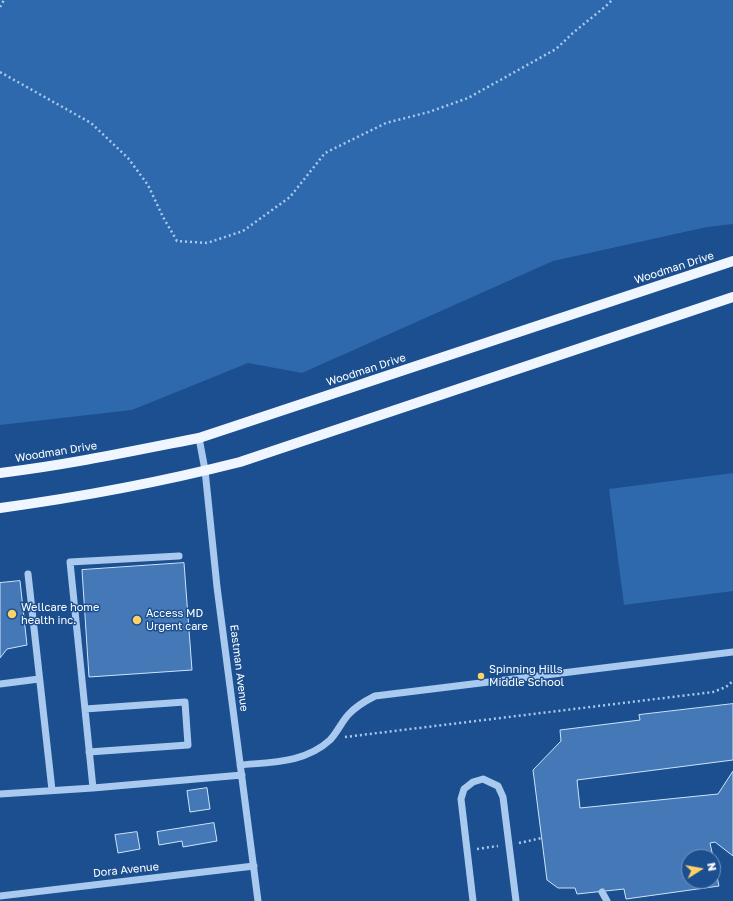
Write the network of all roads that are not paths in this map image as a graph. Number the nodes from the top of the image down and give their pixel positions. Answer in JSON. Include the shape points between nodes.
{"nodes":[{"id":1,"x":733,"y":261,"type":"edge"},
{"id":2,"x":733,"y":297,"type":"edge"},
{"id":3,"x":198,"y":438,"type":"junction"},
{"id":4,"x":205,"y":470,"type":"junction"},
{"id":5,"x":0,"y":473,"type":"edge"},
{"id":6,"x":0,"y":508,"type":"edge"},
{"id":7,"x":179,"y":556,"type":"dead end"},
{"id":8,"x":28,"y":574,"type":"dead end"},
{"id":9,"x":733,"y":652,"type":"edge"},
{"id":10,"x":39,"y":679,"type":"junction"},
{"id":11,"x":0,"y":684,"type":"edge"},
{"id":12,"x":84,"y":709,"type":"junction"},
{"id":13,"x":89,"y":752,"type":"junction"},
{"id":14,"x":240,"y":765,"type":"junction"},
{"id":15,"x":242,"y":775,"type":"junction"},
{"id":16,"x":93,"y":788,"type":"junction"},
{"id":17,"x":52,"y":790,"type":"junction"},
{"id":18,"x":0,"y":794,"type":"edge"},
{"id":19,"x":254,"y":866,"type":"junction"},
{"id":20,"x":602,"y":892,"type":"dead end"},
{"id":21,"x":0,"y":896,"type":"edge"},
{"id":22,"x":258,"y":901,"type":"edge"},
{"id":23,"x":473,"y":901,"type":"edge"},
{"id":24,"x":516,"y":901,"type":"edge"},
{"id":25,"x":607,"y":901,"type":"edge"}],
"edges":[{"from":1,"to":3,"type":"main road","name":"Woodman Drive"},
{"from":2,"to":4,"type":"main road","via":[[240,462]]},
{"from":3,"to":4,"type":"street","name":"Eastman Avenue"},
{"from":3,"to":5,"type":"main road","name":"Woodman Drive"},
{"from":4,"to":6,"type":"main road","via":[[73,498]]},
{"from":4,"to":14,"type":"street","name":"Eastman Avenue"},
{"from":7,"to":12,"type":"street","via":[[70,562]]},
{"from":8,"to":10,"type":"street"},
{"from":9,"to":14,"type":"street","via":[[375,696],[361,703],[348,715],[331,739],[313,752],[295,760]]},
{"from":10,"to":11,"type":"street"},
{"from":10,"to":17,"type":"street"},
{"from":12,"to":13,"type":"street"},
{"from":12,"to":13,"type":"street","via":[[185,702],[188,745]]},
{"from":13,"to":16,"type":"street"},
{"from":14,"to":15,"type":"street","name":"Eastman Avenue"},
{"from":15,"to":16,"type":"street"},
{"from":15,"to":19,"type":"street","name":"Eastman Avenue"},
{"from":16,"to":17,"type":"street"},
{"from":17,"to":18,"type":"street"},
{"from":19,"to":21,"type":"street","name":"Dora Avenue"},
{"from":19,"to":22,"type":"street","name":"Eastman Avenue"},
{"from":20,"to":25,"type":"street"},
{"from":23,"to":24,"type":"street","via":[[461,799],[464,789],[473,782],[484,779],[498,786],[503,797]]}]}
